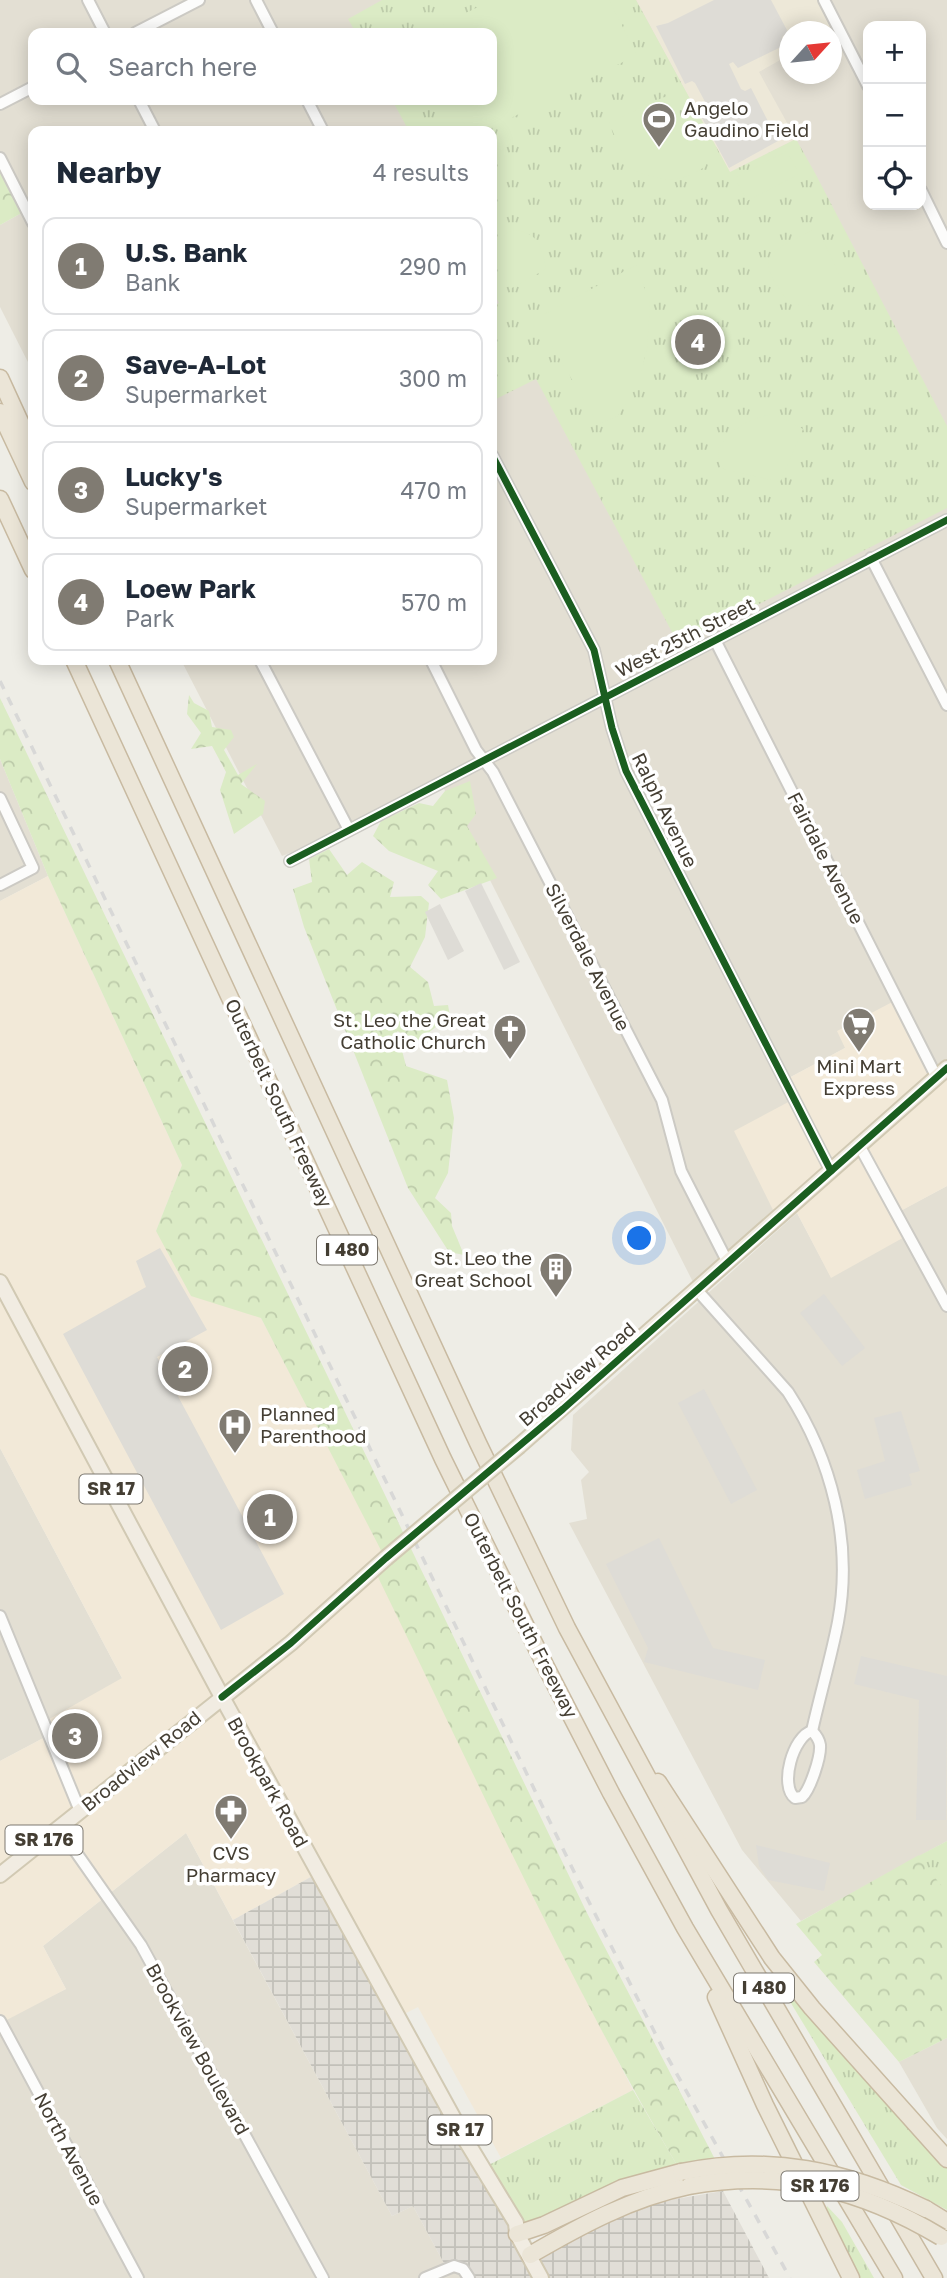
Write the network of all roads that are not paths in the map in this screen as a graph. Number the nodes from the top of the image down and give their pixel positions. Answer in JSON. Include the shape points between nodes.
{"nodes":[{"id":1,"x":88,"y":0,"type":"edge"},
{"id":2,"x":199,"y":0,"type":"edge"},
{"id":3,"x":256,"y":0,"type":"edge"},
{"id":4,"x":824,"y":0,"type":"edge"},
{"id":5,"x":102,"y":28,"type":"edge"},
{"id":6,"x":145,"y":28,"type":"edge"},
{"id":7,"x":270,"y":28,"type":"edge"},
{"id":8,"x":867,"y":84,"type":"edge"},
{"id":9,"x":28,"y":90,"type":"edge"},
{"id":10,"x":0,"y":104,"type":"edge"},
{"id":11,"x":142,"y":105,"type":"edge"},
{"id":12,"x":310,"y":105,"type":"edge"},
{"id":13,"x":152,"y":126,"type":"edge"},
{"id":14,"x":320,"y":126,"type":"edge"},
{"id":15,"x":0,"y":158,"type":"edge"},
{"id":16,"x":926,"y":200,"type":"edge"},
{"id":17,"x":28,"y":213,"type":"edge"},
{"id":18,"x":947,"y":243,"type":"edge"},
{"id":19,"x":0,"y":378,"type":"edge"},
{"id":20,"x":0,"y":412,"type":"edge"},
{"id":21,"x":28,"y":439,"type":"edge"},
{"id":22,"x":497,"y":465,"type":"edge"},
{"id":23,"x":28,"y":471,"type":"edge"},
{"id":24,"x":0,"y":499,"type":"edge"},
{"id":25,"x":947,"y":520,"type":"edge"},
{"id":26,"x":0,"y":521,"type":"edge"},
{"id":27,"x":871,"y":558,"type":"junction"},
{"id":28,"x":28,"y":561,"type":"edge"},
{"id":29,"x":28,"y":564,"type":"edge"},
{"id":30,"x":715,"y":640,"type":"junction"},
{"id":31,"x":76,"y":665,"type":"edge"},
{"id":32,"x":119,"y":665,"type":"edge"},
{"id":33,"x":263,"y":665,"type":"edge"},
{"id":34,"x":433,"y":665,"type":"edge"},
{"id":35,"x":605,"y":696,"type":"junction"},
{"id":36,"x":947,"y":705,"type":"edge"},
{"id":37,"x":484,"y":760,"type":"junction"},
{"id":38,"x":0,"y":798,"type":"edge"},
{"id":39,"x":4,"y":817,"type":"edge"},
{"id":40,"x":349,"y":830,"type":"junction"},
{"id":41,"x":290,"y":861,"type":"dead end"},
{"id":42,"x":0,"y":885,"type":"edge"},
{"id":43,"x":942,"y":1072,"type":"edge"},
{"id":44,"x":859,"y":1145,"type":"junction"},
{"id":45,"x":831,"y":1171,"type":"junction"},
{"id":46,"x":728,"y":1263,"type":"junction"},
{"id":47,"x":0,"y":1282,"type":"edge"},
{"id":48,"x":697,"y":1290,"type":"junction"},
{"id":49,"x":4,"y":1300,"type":"edge"},
{"id":50,"x":947,"y":1306,"type":"edge"},
{"id":51,"x":0,"y":1616,"type":"edge"},
{"id":52,"x":602,"y":1694,"type":"junction"},
{"id":53,"x":222,"y":1697,"type":"junction"},
{"id":54,"x":812,"y":1731,"type":"junction"},
{"id":55,"x":80,"y":1811,"type":"junction"},
{"id":56,"x":59,"y":1828,"type":"junction"},
{"id":57,"x":0,"y":1875,"type":"edge"},
{"id":58,"x":685,"y":1928,"type":"junction"},
{"id":59,"x":0,"y":2021,"type":"edge"},
{"id":60,"x":947,"y":2159,"type":"edge"},
{"id":61,"x":945,"y":2233,"type":"edge"},
{"id":62,"x":517,"y":2234,"type":"junction"},
{"id":63,"x":530,"y":2255,"type":"junction"},
{"id":64,"x":138,"y":2278,"type":"edge"},
{"id":65,"x":323,"y":2278,"type":"edge"},
{"id":66,"x":425,"y":2278,"type":"edge"},
{"id":67,"x":469,"y":2278,"type":"edge"},
{"id":68,"x":541,"y":2278,"type":"edge"},
{"id":69,"x":851,"y":2278,"type":"edge"},
{"id":70,"x":894,"y":2278,"type":"edge"},
{"id":71,"x":934,"y":2278,"type":"edge"}],
"edges":[{"from":1,"to":5,"type":"street"},
{"from":2,"to":6,"type":"street"},
{"from":3,"to":7,"type":"street"},
{"from":4,"to":8,"type":"street"},
{"from":9,"to":10,"type":"street"},
{"from":11,"to":13,"type":"street"},
{"from":12,"to":14,"type":"street"},
{"from":15,"to":17,"type":"street"},
{"from":16,"to":18,"type":"street"},
{"from":19,"to":21,"type":"highway"},
{"from":20,"to":23,"type":"highway"},
{"from":22,"to":35,"type":"street","name":"Ralph Avenue","via":[[594,650]]},
{"from":24,"to":28,"type":"highway"},
{"from":25,"to":27,"type":"street","name":"West 25th Street"},
{"from":26,"to":29,"type":"highway"},
{"from":27,"to":30,"type":"street","name":"West 25th Street"},
{"from":27,"to":36,"type":"street"},
{"from":30,"to":35,"type":"street","name":"West 25th Street"},
{"from":30,"to":43,"type":"street","name":"Fairdale Avenue"},
{"from":31,"to":58,"type":"highway","name":"Outerbelt South Freeway","number":"I 480","via":[[443,1459],[611,1793]]},
{"from":32,"to":52,"type":"highway","name":"Outerbelt South Freeway","number":"I 480","via":[[478,1443]]},
{"from":33,"to":40,"type":"street"},
{"from":34,"to":37,"type":"street","name":"Silverdale Avenue"},
{"from":35,"to":37,"type":"street","name":"West 25th Street"},
{"from":35,"to":45,"type":"street","name":"Ralph Avenue","via":[[626,771]]},
{"from":37,"to":40,"type":"street","name":"West 25th Street"},
{"from":37,"to":46,"type":"street","name":"Silverdale Avenue","via":[[662,1100],[681,1171]]},
{"from":38,"to":39,"type":"street"},
{"from":39,"to":42,"type":"street","via":[[33,868]]},
{"from":40,"to":41,"type":"street","name":"West 25th Street"},
{"from":43,"to":44,"type":"main road","name":"Broadview Road"},
{"from":44,"to":45,"type":"main road","name":"Broadview Road"},
{"from":44,"to":50,"type":"street"},
{"from":45,"to":46,"type":"main road","name":"Broadview Road"},
{"from":46,"to":48,"type":"main road","name":"Broadview Road"},
{"from":47,"to":49,"type":"main road","name":"Brookpark Road","number":"SR 17"},
{"from":48,"to":53,"type":"main road","name":"Broadview Road","bridge":true},
{"from":48,"to":54,"type":"street","via":[[788,1392],[817,1446],[834,1491],[840,1534],[838,1619]]},
{"from":49,"to":53,"type":"main road","name":"Brookpark Road","number":"SR 17"},
{"from":51,"to":55,"type":"street"},
{"from":52,"to":60,"type":"highway","via":[[772,1958]]},
{"from":52,"to":71,"type":"highway","name":"Outerbelt South Freeway","number":"I 480","via":[[719,1910]]},
{"from":53,"to":55,"type":"main road","name":"Broadview Road","number":"SR 176"},
{"from":53,"to":62,"type":"main road","name":"Brookpark Road","number":"SR 17","via":[[465,2139],[516,2223]]},
{"from":54,"to":54,"type":"street","via":[[796,1743],[787,1781],[795,1798],[809,1788],[820,1747]]},
{"from":55,"to":56,"type":"main road","name":"Broadview Road","number":"SR 176"},
{"from":56,"to":57,"type":"main road","name":"Broadview Road","number":"SR 176"},
{"from":56,"to":65,"type":"street","name":"Brookview Boulevard","via":[[141,1945]]},
{"from":58,"to":69,"type":"highway","via":[[765,2105]]},
{"from":58,"to":70,"type":"highway","name":"Outerbelt South Freeway","number":"I 480"},
{"from":59,"to":64,"type":"street","name":"North Avenue"},
{"from":61,"to":62,"type":"highway","number":"SR 176","bridge":true,"via":[[926,2209],[863,2181],[792,2166],[722,2165],[622,2188]]},
{"from":61,"to":63,"type":"highway","number":"SR 176","bridge":true,"via":[[882,2205],[822,2187],[747,2180],[656,2194]]},
{"from":62,"to":63,"type":"main road","name":"Brookpark Road","number":"SR 17"},
{"from":63,"to":68,"type":"main road","name":"Brookpark Road","number":"SR 17"},
{"from":66,"to":67,"type":"street","via":[[454,2266]]}]}
